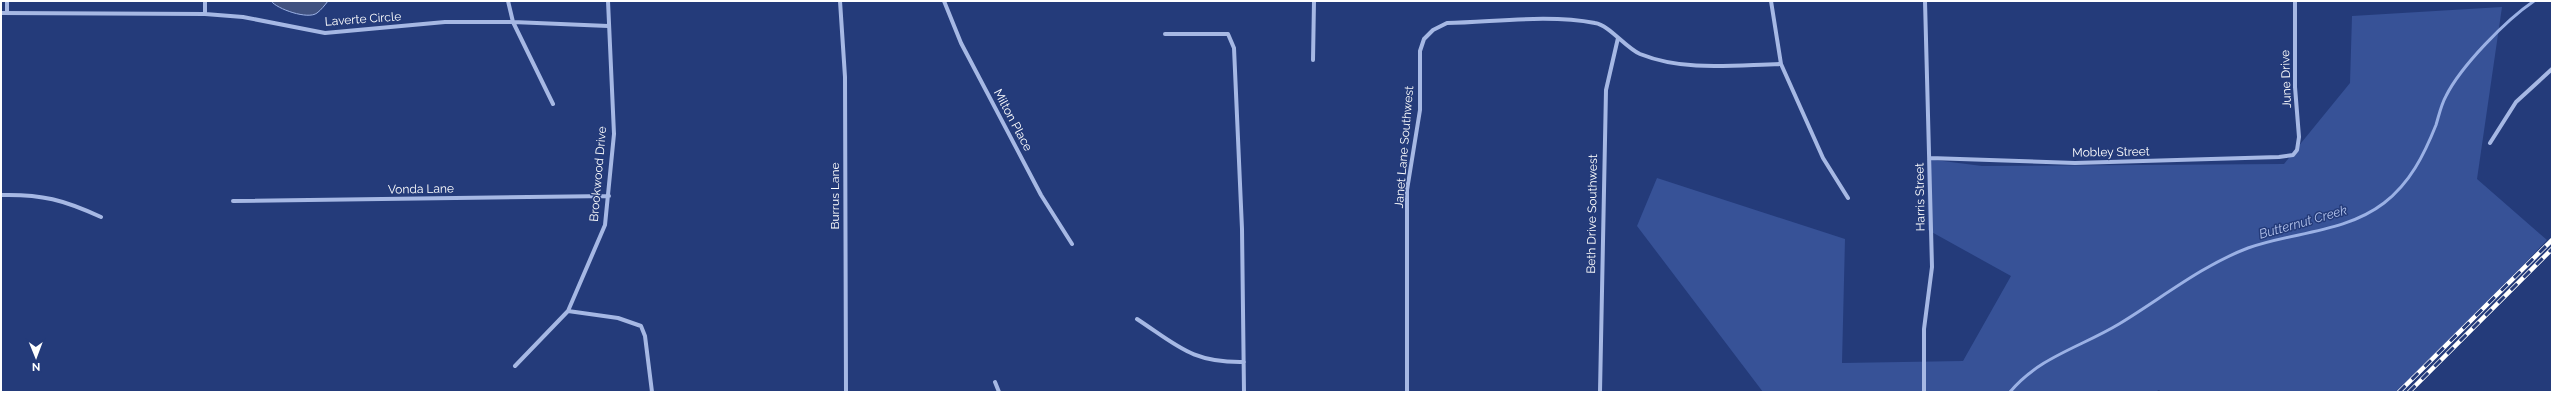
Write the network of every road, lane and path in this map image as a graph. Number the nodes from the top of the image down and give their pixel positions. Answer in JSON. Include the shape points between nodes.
{"nodes":[{"id":1,"x":7,"y":1,"type":"edge"},
{"id":2,"x":205,"y":1,"type":"edge"},
{"id":3,"x":508,"y":1,"type":"edge"},
{"id":4,"x":608,"y":1,"type":"edge"},
{"id":5,"x":840,"y":1,"type":"edge"},
{"id":6,"x":944,"y":1,"type":"edge"},
{"id":7,"x":1314,"y":1,"type":"edge"},
{"id":8,"x":1771,"y":1,"type":"edge"},
{"id":9,"x":1925,"y":1,"type":"edge"},
{"id":10,"x":2295,"y":1,"type":"edge"},
{"id":11,"x":1,"y":13,"type":"edge"},
{"id":12,"x":7,"y":13,"type":"junction"},
{"id":13,"x":206,"y":14,"type":"junction"},
{"id":14,"x":513,"y":22,"type":"junction"},
{"id":15,"x":608,"y":26,"type":"junction"},
{"id":16,"x":1165,"y":34,"type":"dead end"},
{"id":17,"x":1618,"y":38,"type":"junction"},
{"id":18,"x":1313,"y":60,"type":"dead end"},
{"id":19,"x":1781,"y":64,"type":"junction"},
{"id":20,"x":2552,"y":69,"type":"edge"},
{"id":21,"x":553,"y":104,"type":"dead end"},
{"id":22,"x":2490,"y":143,"type":"dead end"},
{"id":23,"x":2293,"y":155,"type":"joint"},
{"id":24,"x":1930,"y":158,"type":"junction"},
{"id":25,"x":1,"y":195,"type":"edge"},
{"id":26,"x":609,"y":196,"type":"junction"},
{"id":27,"x":1848,"y":198,"type":"dead end"},
{"id":28,"x":233,"y":201,"type":"dead end"},
{"id":29,"x":101,"y":217,"type":"dead end"},
{"id":30,"x":1072,"y":244,"type":"dead end"},
{"id":31,"x":568,"y":311,"type":"junction"},
{"id":32,"x":1137,"y":319,"type":"dead end"},
{"id":33,"x":1244,"y":362,"type":"junction"},
{"id":34,"x":515,"y":366,"type":"dead end"},
{"id":35,"x":995,"y":382,"type":"dead end"},
{"id":36,"x":652,"y":392,"type":"edge"},
{"id":37,"x":846,"y":392,"type":"edge"},
{"id":38,"x":999,"y":392,"type":"edge"},
{"id":39,"x":1244,"y":392,"type":"edge"},
{"id":40,"x":1407,"y":392,"type":"edge"},
{"id":41,"x":1600,"y":392,"type":"edge"},
{"id":42,"x":1924,"y":392,"type":"edge"}],
"edges":[{"from":1,"to":12,"type":"street"},
{"from":2,"to":13,"type":"street"},
{"from":3,"to":14,"type":"street"},
{"from":4,"to":15,"type":"street","name":"Brookwood Drive"},
{"from":5,"to":37,"type":"street","name":"Burrus Lane","via":[[845,77]]},
{"from":6,"to":30,"type":"street","name":"Milton Place","via":[[964,50],[1041,195]]},
{"from":7,"to":18,"type":"street"},
{"from":8,"to":19,"type":"street"},
{"from":9,"to":24,"type":"street","name":"Harris Street"},
{"from":10,"to":23,"type":"street","name":"June Drive","via":[[2294,87],[2299,137],[2297,150]]},
{"from":11,"to":12,"type":"street","name":"Laverte Circle"},
{"from":12,"to":13,"type":"street","name":"Laverte Circle"},
{"from":13,"to":14,"type":"street","name":"Laverte Circle","via":[[325,33],[445,22]]},
{"from":14,"to":15,"type":"street","name":"Laverte Circle"},
{"from":14,"to":21,"type":"street"},
{"from":15,"to":26,"type":"street","name":"Brookwood Drive","via":[[614,134]]},
{"from":16,"to":33,"type":"street","via":[[1228,34],[1234,48],[1242,229]]},
{"from":17,"to":19,"type":"street","name":"Janet Lane Southwest","via":[[1638,53],[1664,62],[1693,66]]},
{"from":17,"to":40,"type":"street","name":"Janet Lane Southwest","via":[[1597,23],[1564,19],[1447,24],[1433,30],[1424,39],[1420,50],[1420,110],[1407,190]]},
{"from":17,"to":41,"type":"street","name":"Beth Drive Southwest","via":[[1606,90]]},
{"from":19,"to":27,"type":"street","via":[[1823,158]]},
{"from":20,"to":22,"type":"street","via":[[2516,102]]},
{"from":23,"to":24,"type":"street","name":"Mobley Street","via":[[2279,158],[2075,163]]},
{"from":24,"to":42,"type":"street","name":"Harris Street","via":[[1932,267],[1924,329]]},
{"from":25,"to":29,"type":"street","via":[[32,194],[68,202]]},
{"from":26,"to":28,"type":"street","name":"Vonda Lane"},
{"from":26,"to":31,"type":"street","name":"Brookwood Drive","via":[[605,225]]},
{"from":31,"to":34,"type":"street","name":"Brookwood Drive"},
{"from":31,"to":36,"type":"street","via":[[618,318],[641,326]]},
{"from":32,"to":33,"type":"street","via":[[1190,355],[1220,362]]},
{"from":33,"to":39,"type":"street"},
{"from":35,"to":38,"type":"street"}]}
